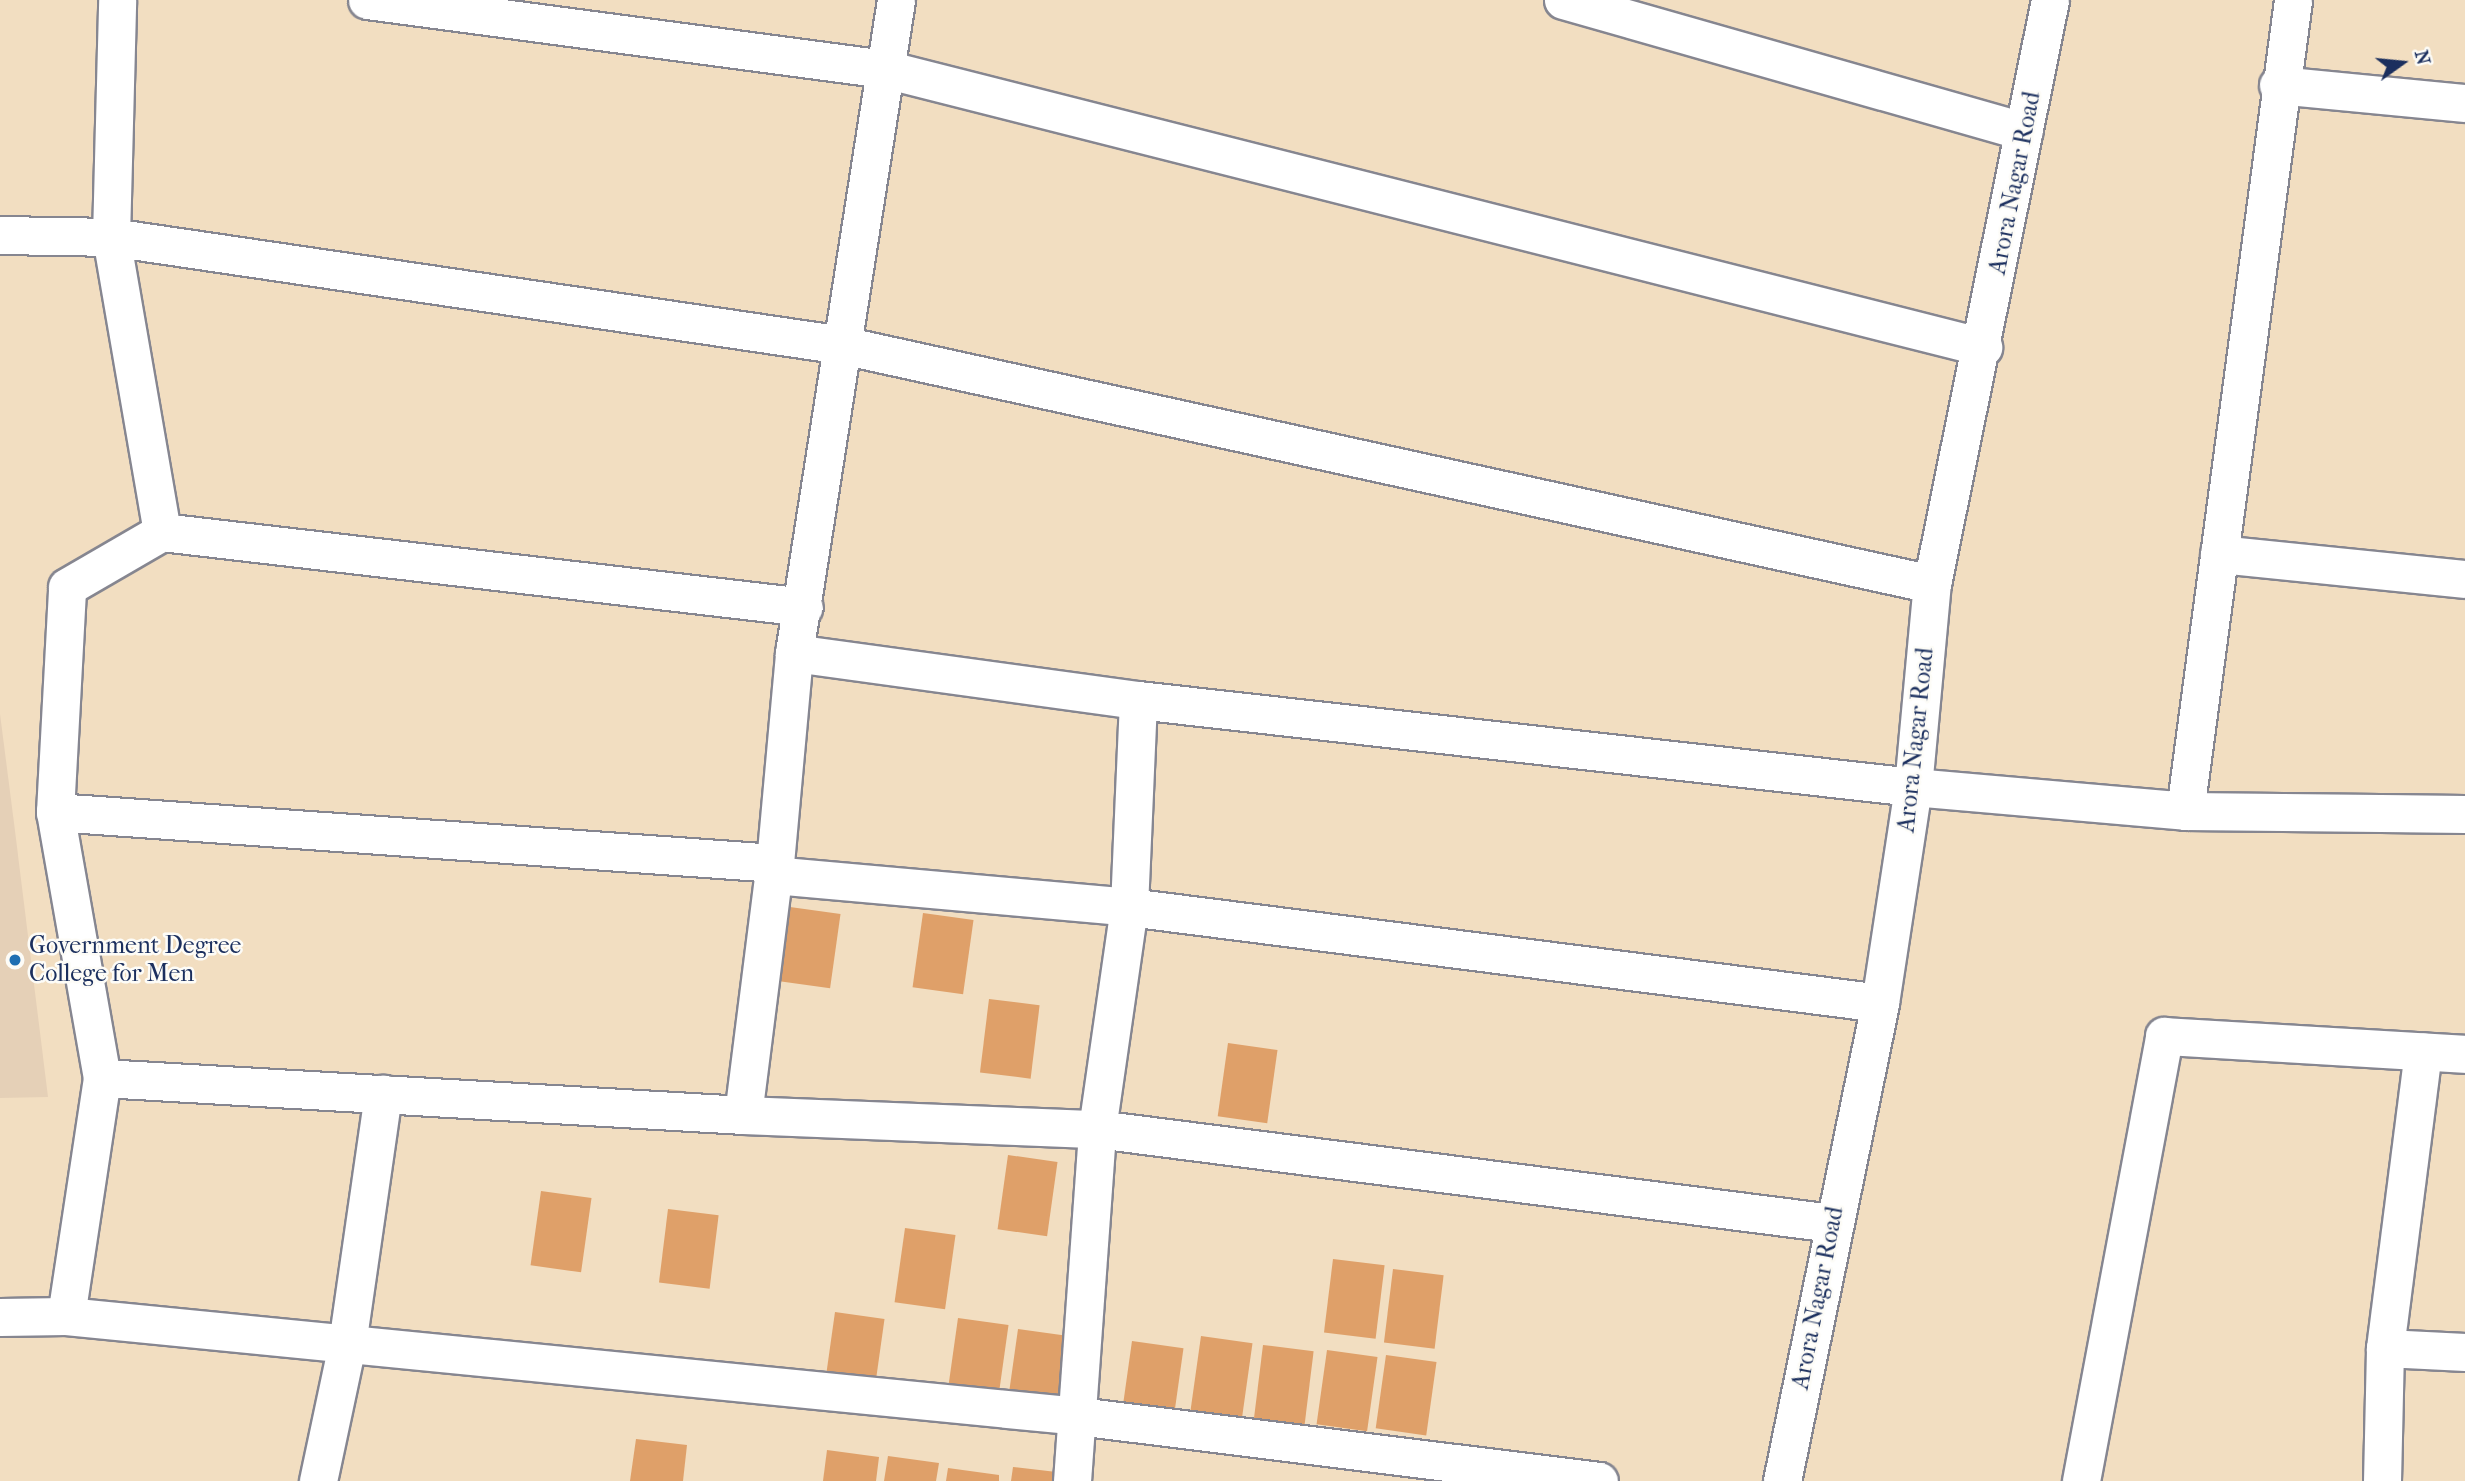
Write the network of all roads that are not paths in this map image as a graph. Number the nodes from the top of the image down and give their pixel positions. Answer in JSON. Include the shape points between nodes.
{"nodes":[{"id":1,"x":117,"y":0,"type":"edge"},
{"id":2,"x":367,"y":0,"type":"edge"},
{"id":3,"x":897,"y":0,"type":"edge"},
{"id":4,"x":1563,"y":0,"type":"edge"},
{"id":5,"x":2050,"y":0,"type":"edge"},
{"id":6,"x":2293,"y":0,"type":"edge"},
{"id":7,"x":885,"y":69,"type":"junction"},
{"id":8,"x":2278,"y":85,"type":"junction"},
{"id":9,"x":2465,"y":103,"type":"edge"},
{"id":10,"x":2024,"y":131,"type":"junction"},
{"id":11,"x":0,"y":235,"type":"edge"},
{"id":12,"x":111,"y":237,"type":"junction"},
{"id":13,"x":842,"y":345,"type":"junction"},
{"id":14,"x":1983,"y":347,"type":"junction"},
{"id":15,"x":162,"y":533,"type":"junction"},
{"id":16,"x":2219,"y":554,"type":"junction"},
{"id":17,"x":2465,"y":579,"type":"edge"},
{"id":18,"x":1932,"y":584,"type":"junction"},
{"id":19,"x":804,"y":607,"type":"junction"},
{"id":20,"x":794,"y":653,"type":"junction"},
{"id":21,"x":1138,"y":700,"type":"junction"},
{"id":22,"x":1913,"y":787,"type":"junction"},
{"id":23,"x":2185,"y":811,"type":"junction"},
{"id":24,"x":55,"y":812,"type":"junction"},
{"id":25,"x":2465,"y":814,"type":"edge"},
{"id":26,"x":774,"y":869,"type":"junction"},
{"id":27,"x":1129,"y":907,"type":"junction"},
{"id":28,"x":1880,"y":1003,"type":"junction"},
{"id":29,"x":2423,"y":1051,"type":"junction"},
{"id":30,"x":2465,"y":1054,"type":"edge"},
{"id":31,"x":102,"y":1078,"type":"junction"},
{"id":32,"x":383,"y":1094,"type":"junction"},
{"id":33,"x":743,"y":1115,"type":"junction"},
{"id":34,"x":1097,"y":1129,"type":"junction"},
{"id":35,"x":1832,"y":1223,"type":"junction"},
{"id":36,"x":66,"y":1316,"type":"junction"},
{"id":37,"x":0,"y":1317,"type":"edge"},
{"id":38,"x":347,"y":1344,"type":"junction"},
{"id":39,"x":2385,"y":1348,"type":"junction"},
{"id":40,"x":2465,"y":1352,"type":"edge"},
{"id":41,"x":1078,"y":1416,"type":"junction"},
{"id":42,"x":318,"y":1481,"type":"edge"},
{"id":43,"x":1072,"y":1481,"type":"edge"},
{"id":44,"x":1599,"y":1481,"type":"edge"},
{"id":45,"x":1782,"y":1481,"type":"edge"},
{"id":46,"x":2081,"y":1481,"type":"edge"},
{"id":47,"x":2382,"y":1481,"type":"edge"}],
"edges":[{"from":1,"to":12,"type":"street"},
{"from":2,"to":7,"type":"street"},
{"from":3,"to":7,"type":"street"},
{"from":4,"to":10,"type":"street"},
{"from":5,"to":10,"type":"street","name":"Arora Nagar Road"},
{"from":6,"to":8,"type":"street"},
{"from":7,"to":13,"type":"street"},
{"from":7,"to":14,"type":"street"},
{"from":8,"to":9,"type":"street"},
{"from":8,"to":16,"type":"street"},
{"from":10,"to":14,"type":"street","name":"Arora Nagar Road"},
{"from":11,"to":12,"type":"street"},
{"from":12,"to":13,"type":"street"},
{"from":12,"to":15,"type":"street"},
{"from":13,"to":18,"type":"street"},
{"from":13,"to":19,"type":"street"},
{"from":14,"to":18,"type":"street","name":"Arora Nagar Road"},
{"from":15,"to":19,"type":"street"},
{"from":15,"to":24,"type":"street","via":[[67,587]]},
{"from":16,"to":17,"type":"street"},
{"from":16,"to":23,"type":"street"},
{"from":18,"to":22,"type":"street","name":"Arora Nagar Road"},
{"from":19,"to":20,"type":"street"},
{"from":20,"to":21,"type":"street"},
{"from":20,"to":26,"type":"street"},
{"from":21,"to":22,"type":"street"},
{"from":21,"to":27,"type":"street"},
{"from":22,"to":23,"type":"street"},
{"from":22,"to":28,"type":"street","name":"Arora Nagar Road"},
{"from":23,"to":25,"type":"street"},
{"from":24,"to":26,"type":"street"},
{"from":24,"to":31,"type":"street"},
{"from":26,"to":27,"type":"street"},
{"from":26,"to":33,"type":"street"},
{"from":27,"to":28,"type":"street"},
{"from":27,"to":34,"type":"street"},
{"from":28,"to":35,"type":"street","name":"Arora Nagar Road"},
{"from":29,"to":30,"type":"street"},
{"from":29,"to":39,"type":"street"},
{"from":29,"to":46,"type":"street","via":[[2164,1036]]},
{"from":31,"to":32,"type":"street"},
{"from":31,"to":36,"type":"street"},
{"from":32,"to":33,"type":"street"},
{"from":32,"to":38,"type":"street"},
{"from":33,"to":34,"type":"street"},
{"from":34,"to":35,"type":"street"},
{"from":34,"to":41,"type":"street"},
{"from":35,"to":45,"type":"street","name":"Arora Nagar Road"},
{"from":36,"to":37,"type":"street"},
{"from":36,"to":38,"type":"street"},
{"from":38,"to":41,"type":"street"},
{"from":38,"to":42,"type":"street"},
{"from":39,"to":40,"type":"street"},
{"from":39,"to":47,"type":"street"},
{"from":41,"to":43,"type":"street"},
{"from":41,"to":44,"type":"street"}]}
